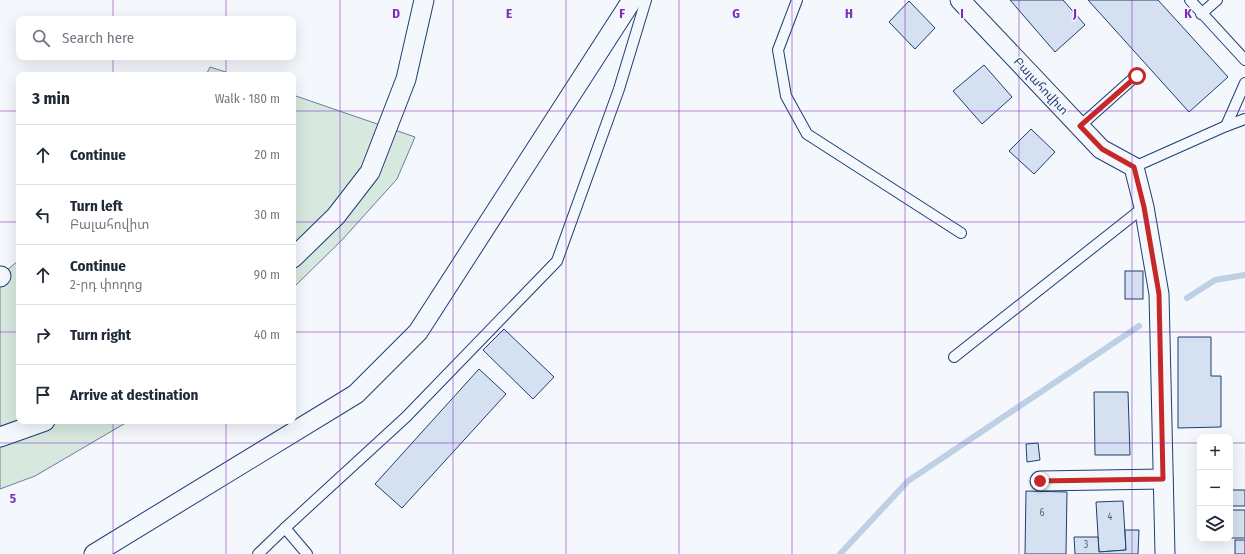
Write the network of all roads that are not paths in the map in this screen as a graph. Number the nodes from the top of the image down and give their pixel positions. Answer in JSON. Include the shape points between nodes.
{"nodes":[{"id":1,"x":424,"y":0,"type":"edge"},
{"id":2,"x":632,"y":0,"type":"edge"},
{"id":3,"x":646,"y":0,"type":"edge"},
{"id":4,"x":797,"y":0,"type":"edge"},
{"id":5,"x":1190,"y":0,"type":"edge"},
{"id":6,"x":1217,"y":0,"type":"edge"},
{"id":7,"x":966,"y":2,"type":"edge"},
{"id":8,"x":1201,"y":14,"type":"junction"},
{"id":9,"x":1245,"y":60,"type":"edge"},
{"id":10,"x":1137,"y":76,"type":"dead end"},
{"id":11,"x":1245,"y":83,"type":"edge"},
{"id":12,"x":1245,"y":119,"type":"edge"},
{"id":13,"x":1080,"y":126,"type":"junction"},
{"id":14,"x":1226,"y":126,"type":"junction"},
{"id":15,"x":1134,"y":167,"type":"junction"},
{"id":16,"x":1144,"y":207,"type":"junction"},
{"id":17,"x":961,"y":233,"type":"dead end"},
{"id":18,"x":296,"y":255,"type":"edge"},
{"id":19,"x":954,"y":357,"type":"dead end"},
{"id":20,"x":37,"y":424,"type":"edge"},
{"id":21,"x":0,"y":437,"type":"edge"},
{"id":22,"x":1163,"y":479,"type":"junction"},
{"id":23,"x":1040,"y":481,"type":"dead end"},
{"id":24,"x":284,"y":528,"type":"junction"},
{"id":25,"x":94,"y":554,"type":"edge"},
{"id":26,"x":258,"y":554,"type":"edge"},
{"id":27,"x":307,"y":554,"type":"edge"},
{"id":28,"x":1165,"y":554,"type":"edge"}],
"edges":[{"from":1,"to":18,"type":"street","via":[[406,79],[370,172],[336,216]]},
{"from":2,"to":25,"type":"street","via":[[418,332],[356,394]]},
{"from":3,"to":24,"type":"lane","via":[[619,89],[557,261],[406,417]]},
{"from":4,"to":17,"type":"lane","via":[[778,50],[786,96],[806,134]]},
{"from":5,"to":8,"type":"lane"},
{"from":6,"to":8,"type":"lane"},
{"from":7,"to":13,"type":"street","name":"Բալահովիտ"},
{"from":8,"to":9,"type":"lane"},
{"from":10,"to":13,"type":"lane"},
{"from":11,"to":14,"type":"lane"},
{"from":12,"to":14,"type":"lane"},
{"from":13,"to":15,"type":"street","name":"Բալահովիտ","via":[[1102,149]]},
{"from":14,"to":15,"type":"lane"},
{"from":15,"to":16,"type":"street"},
{"from":16,"to":19,"type":"lane"},
{"from":16,"to":22,"type":"street","via":[[1159,294]]},
{"from":20,"to":21,"type":"street"},
{"from":22,"to":23,"type":"street"},
{"from":22,"to":28,"type":"street"},
{"from":24,"to":26,"type":"lane"},
{"from":24,"to":27,"type":"lane"}]}
